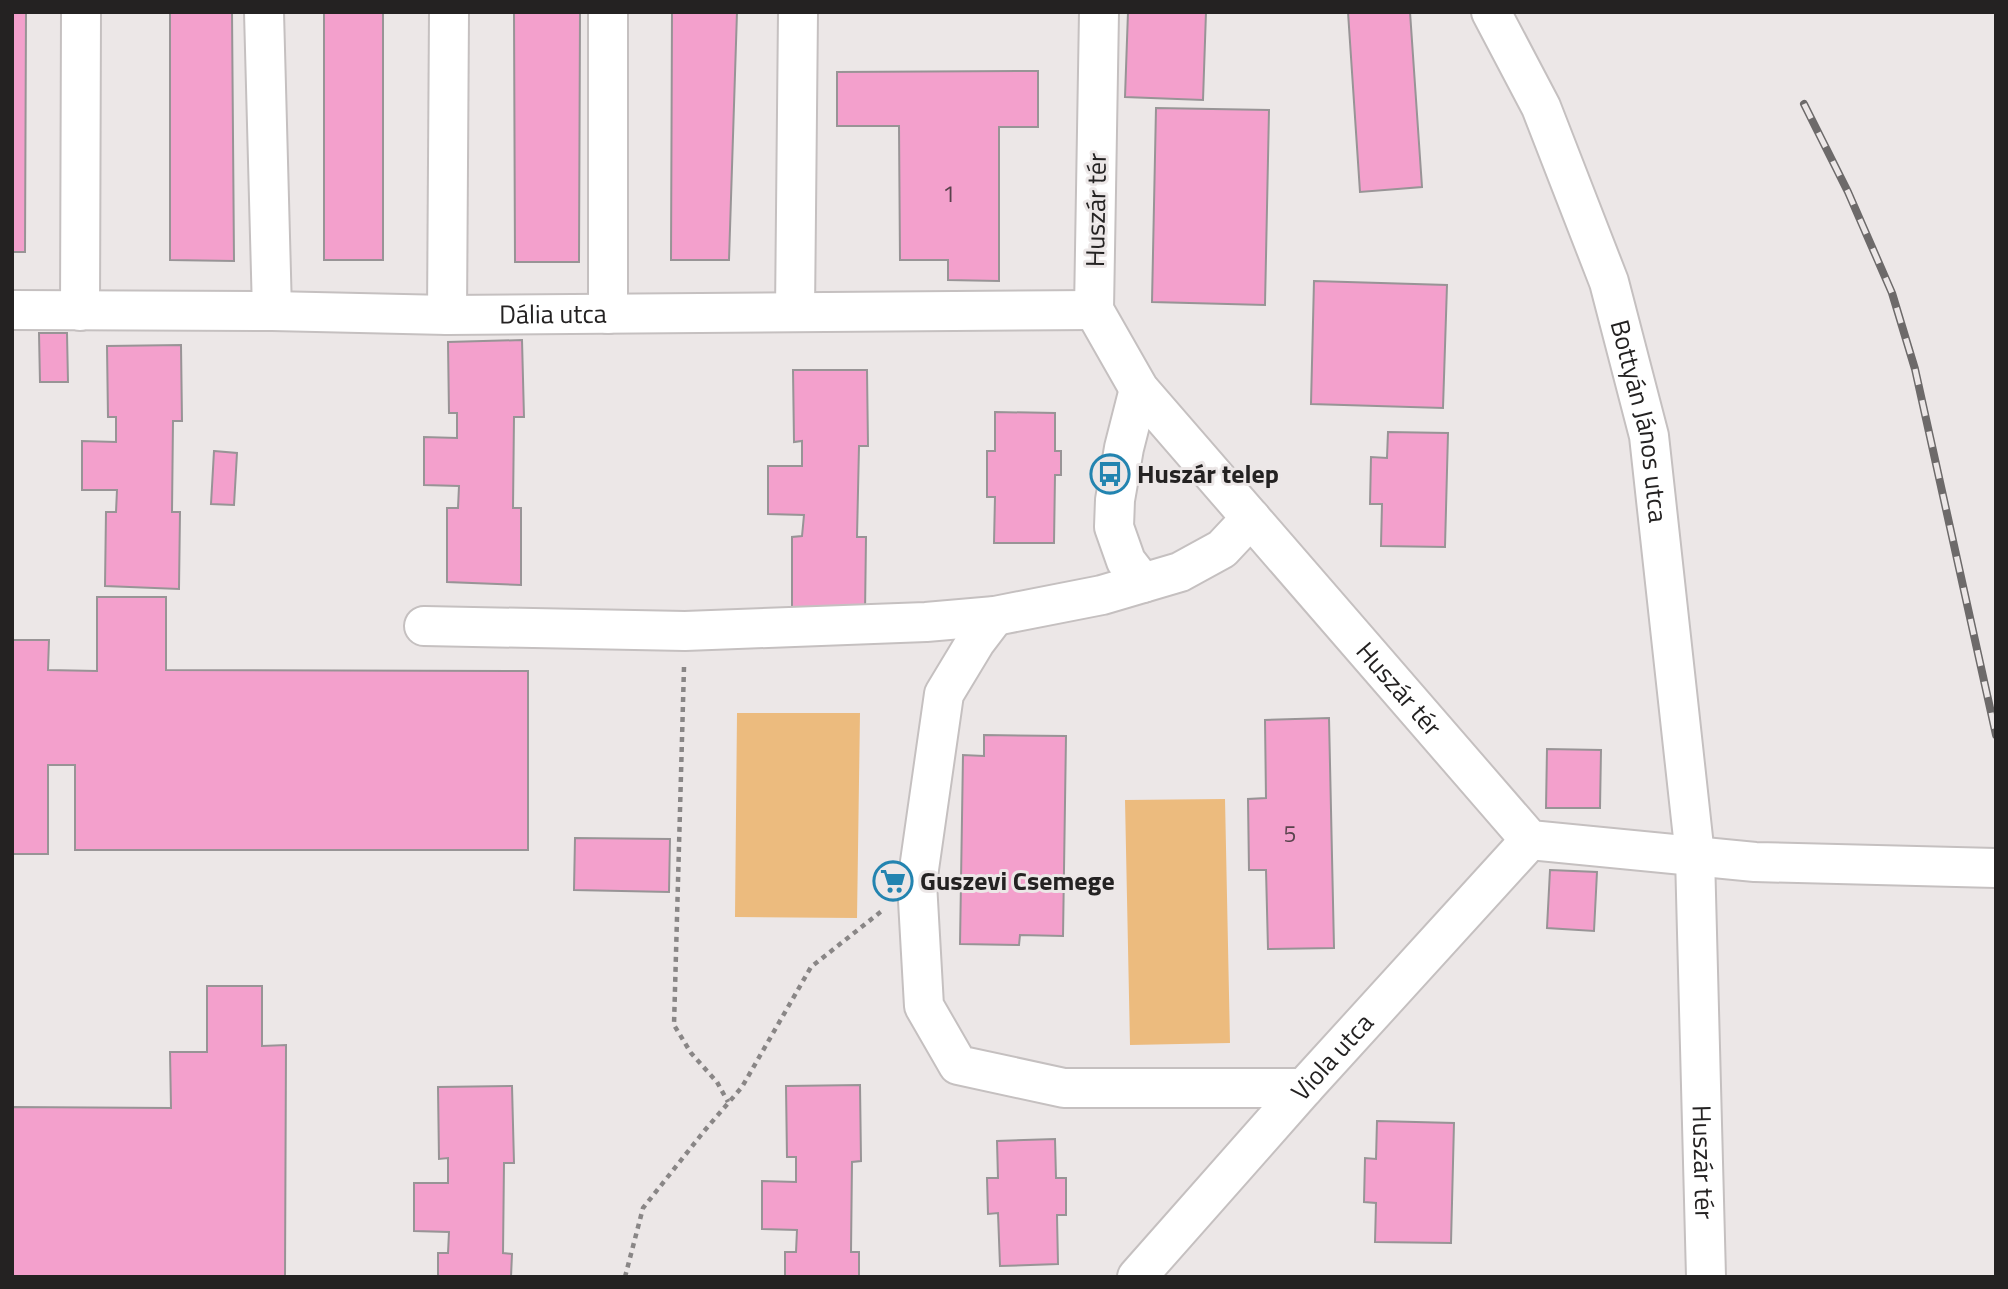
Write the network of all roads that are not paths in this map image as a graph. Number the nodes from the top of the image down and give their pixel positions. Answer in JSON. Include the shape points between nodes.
{"nodes":[{"id":1,"x":81,"y":12,"type":"edge"},
{"id":2,"x":264,"y":12,"type":"edge"},
{"id":3,"x":449,"y":12,"type":"edge"},
{"id":4,"x":608,"y":12,"type":"edge"},
{"id":5,"x":798,"y":12,"type":"edge"},
{"id":6,"x":1099,"y":12,"type":"edge"},
{"id":7,"x":1491,"y":12,"type":"edge"},
{"id":8,"x":12,"y":310,"type":"edge"},
{"id":9,"x":1094,"y":310,"type":"junction"},
{"id":10,"x":80,"y":311,"type":"junction"},
{"id":11,"x":272,"y":311,"type":"junction"},
{"id":12,"x":795,"y":313,"type":"junction"},
{"id":13,"x":608,"y":314,"type":"junction"},
{"id":14,"x":447,"y":315,"type":"junction"},
{"id":15,"x":1139,"y":389,"type":"junction"},
{"id":16,"x":1251,"y":518,"type":"junction"},
{"id":17,"x":1143,"y":583,"type":"junction"},
{"id":18,"x":995,"y":616,"type":"junction"},
{"id":19,"x":424,"y":625,"type":"dead end"},
{"id":20,"x":1530,"y":840,"type":"junction"},
{"id":21,"x":1695,"y":856,"type":"junction"},
{"id":22,"x":1996,"y":868,"type":"edge"},
{"id":23,"x":1304,"y":1088,"type":"junction"},
{"id":24,"x":1137,"y":1277,"type":"edge"},
{"id":25,"x":1706,"y":1277,"type":"edge"}],
"edges":[{"from":1,"to":10,"type":"street"},
{"from":2,"to":11,"type":"street"},
{"from":3,"to":14,"type":"street"},
{"from":4,"to":13,"type":"street"},
{"from":5,"to":12,"type":"street"},
{"from":6,"to":9,"type":"street","name":"Huszár tér"},
{"from":7,"to":21,"type":"street","name":"Bottyán János utca","via":[[1541,107],[1609,282],[1649,436]]},
{"from":8,"to":10,"type":"street","name":"Dália utca"},
{"from":9,"to":12,"type":"street","name":"Dália utca"},
{"from":9,"to":15,"type":"street","name":"Huszár tér"},
{"from":10,"to":11,"type":"street","name":"Dália utca"},
{"from":11,"to":14,"type":"street","name":"Dália utca"},
{"from":12,"to":13,"type":"street","name":"Dália utca"},
{"from":13,"to":14,"type":"street","name":"Dália utca"},
{"from":15,"to":16,"type":"street","name":"Huszár tér"},
{"from":15,"to":17,"type":"street","via":[[1124,448],[1114,527],[1126,561]]},
{"from":16,"to":17,"type":"street","via":[[1222,549],[1180,572]]},
{"from":16,"to":20,"type":"street","name":"Huszár tér"},
{"from":17,"to":18,"type":"street"},
{"from":18,"to":19,"type":"street","via":[[685,631]]},
{"from":18,"to":23,"type":"street","via":[[944,694],[917,883],[924,1006],[958,1065],[1064,1088]]},
{"from":20,"to":21,"type":"street"},
{"from":20,"to":23,"type":"street","name":"Viola utca"},
{"from":21,"to":22,"type":"street","via":[[1755,862]]},
{"from":21,"to":25,"type":"street","name":"Huszár tér"},
{"from":23,"to":24,"type":"street","name":"Viola utca"}]}
